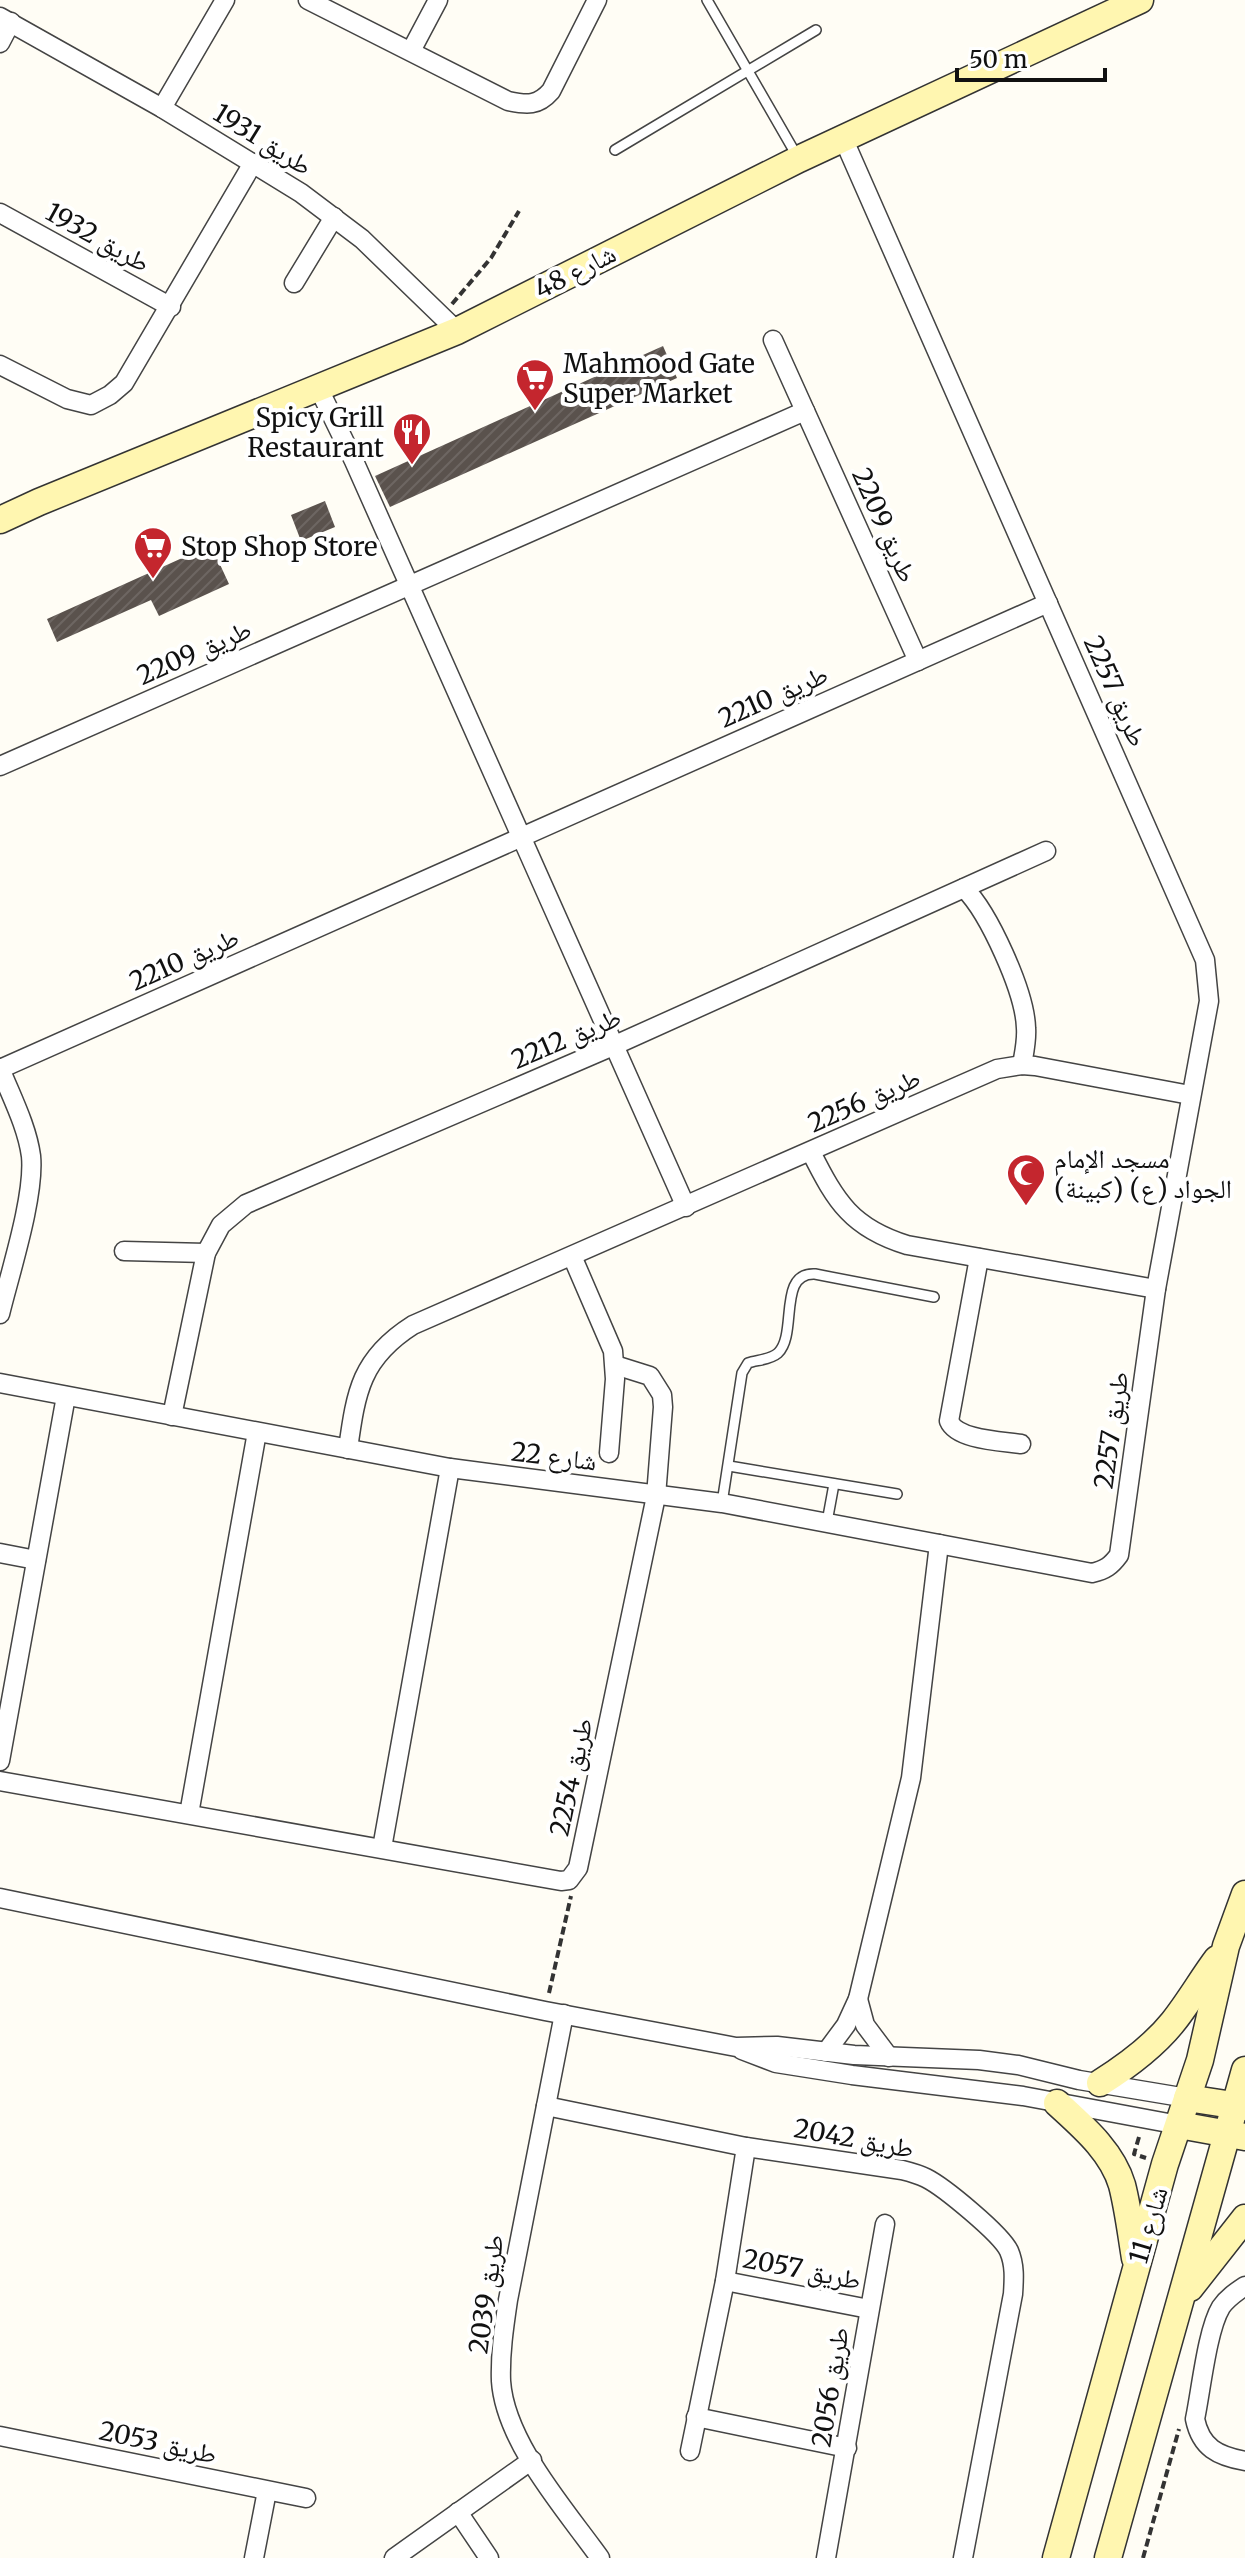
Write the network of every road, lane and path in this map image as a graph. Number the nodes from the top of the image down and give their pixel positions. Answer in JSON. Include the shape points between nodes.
{"nodes":[{"id":1,"x":225,"y":0,"type":"edge"},
{"id":2,"x":308,"y":0,"type":"edge"},
{"id":3,"x":438,"y":0,"type":"edge"},
{"id":4,"x":597,"y":0,"type":"edge"},
{"id":5,"x":707,"y":0,"type":"edge"},
{"id":6,"x":1140,"y":0,"type":"edge"},
{"id":7,"x":5,"y":20,"type":"edge"},
{"id":8,"x":816,"y":30,"type":"dead end"},
{"id":9,"x":0,"y":43,"type":"edge"},
{"id":10,"x":411,"y":51,"type":"junction"},
{"id":11,"x":748,"y":70,"type":"junction"},
{"id":12,"x":162,"y":108,"type":"junction"},
{"id":13,"x":843,"y":138,"type":"junction"},
{"id":14,"x":615,"y":150,"type":"dead end"},
{"id":15,"x":799,"y":159,"type":"junction"},
{"id":16,"x":253,"y":163,"type":"junction"},
{"id":17,"x":519,"y":211,"type":"dead end"},
{"id":18,"x":0,"y":213,"type":"edge"},
{"id":19,"x":334,"y":217,"type":"junction"},
{"id":20,"x":294,"y":283,"type":"dead end"},
{"id":21,"x":171,"y":307,"type":"junction"},
{"id":22,"x":450,"y":323,"type":"junction"},
{"id":23,"x":773,"y":340,"type":"dead end"},
{"id":24,"x":0,"y":365,"type":"edge"},
{"id":25,"x":318,"y":387,"type":"junction"},
{"id":26,"x":805,"y":411,"type":"junction"},
{"id":27,"x":0,"y":520,"type":"edge"},
{"id":28,"x":409,"y":586,"type":"junction"},
{"id":29,"x":1048,"y":603,"type":"junction"},
{"id":30,"x":918,"y":661,"type":"junction"},
{"id":31,"x":0,"y":766,"type":"edge"},
{"id":32,"x":520,"y":837,"type":"junction"},
{"id":33,"x":1046,"y":851,"type":"dead end"},
{"id":34,"x":964,"y":888,"type":"junction"},
{"id":35,"x":613,"y":1046,"type":"junction"},
{"id":36,"x":1022,"y":1065,"type":"junction"},
{"id":37,"x":0,"y":1069,"type":"edge"},
{"id":38,"x":1190,"y":1095,"type":"junction"},
{"id":39,"x":811,"y":1152,"type":"junction"},
{"id":40,"x":686,"y":1207,"type":"junction"},
{"id":41,"x":124,"y":1251,"type":"dead end"},
{"id":42,"x":206,"y":1253,"type":"junction"},
{"id":43,"x":572,"y":1256,"type":"junction"},
{"id":44,"x":979,"y":1258,"type":"junction"},
{"id":45,"x":1156,"y":1289,"type":"junction"},
{"id":46,"x":934,"y":1297,"type":"dead end"},
{"id":47,"x":0,"y":1314,"type":"edge"},
{"id":48,"x":615,"y":1365,"type":"junction"},
{"id":49,"x":0,"y":1383,"type":"edge"},
{"id":50,"x":66,"y":1396,"type":"junction"},
{"id":51,"x":172,"y":1416,"type":"junction"},
{"id":52,"x":257,"y":1432,"type":"junction"},
{"id":53,"x":1021,"y":1444,"type":"dead end"},
{"id":54,"x":348,"y":1449,"type":"junction"},
{"id":55,"x":609,"y":1453,"type":"dead end"},
{"id":56,"x":729,"y":1466,"type":"junction"},
{"id":57,"x":450,"y":1468,"type":"junction"},
{"id":58,"x":834,"y":1484,"type":"junction"},
{"id":59,"x":897,"y":1494,"type":"dead end"},
{"id":60,"x":656,"y":1496,"type":"junction"},
{"id":61,"x":722,"y":1503,"type":"junction"},
{"id":62,"x":827,"y":1522,"type":"junction"},
{"id":63,"x":939,"y":1544,"type":"junction"},
{"id":64,"x":0,"y":1553,"type":"edge"},
{"id":65,"x":36,"y":1560,"type":"junction"},
{"id":66,"x":1102,"y":1571,"type":"joint"},
{"id":67,"x":0,"y":1761,"type":"edge"},
{"id":68,"x":0,"y":1781,"type":"edge"},
{"id":69,"x":189,"y":1814,"type":"junction"},
{"id":70,"x":382,"y":1848,"type":"junction"},
{"id":71,"x":575,"y":1875,"type":"junction"},
{"id":72,"x":1245,"y":1894,"type":"edge"},
{"id":73,"x":0,"y":1898,"type":"edge"},
{"id":74,"x":1226,"y":1946,"type":"junction"},
{"id":75,"x":858,"y":1999,"type":"junction"},
{"id":76,"x":545,"y":2011,"type":"junction"},
{"id":77,"x":564,"y":2014,"type":"junction"},
{"id":78,"x":736,"y":2047,"type":"junction"},
{"id":79,"x":826,"y":2052,"type":"junction"},
{"id":80,"x":889,"y":2057,"type":"junction"},
{"id":81,"x":1245,"y":2070,"type":"edge"},
{"id":82,"x":1100,"y":2083,"type":"junction"},
{"id":83,"x":1187,"y":2098,"type":"junction"},
{"id":84,"x":1057,"y":2103,"type":"junction"},
{"id":85,"x":546,"y":2106,"type":"junction"},
{"id":86,"x":1240,"y":2106,"type":"edge"},
{"id":87,"x":1179,"y":2125,"type":"junction"},
{"id":88,"x":1236,"y":2135,"type":"edge"},
{"id":89,"x":746,"y":2147,"type":"junction"},
{"id":90,"x":1245,"y":2218,"type":"edge"},
{"id":91,"x":885,"y":2224,"type":"dead end"},
{"id":92,"x":1136,"y":2268,"type":"junction"},
{"id":93,"x":725,"y":2281,"type":"junction"},
{"id":94,"x":1245,"y":2286,"type":"edge"},
{"id":95,"x":1183,"y":2297,"type":"junction"},
{"id":96,"x":869,"y":2309,"type":"junction"},
{"id":97,"x":696,"y":2417,"type":"junction"},
{"id":98,"x":0,"y":2436,"type":"edge"},
{"id":99,"x":847,"y":2448,"type":"junction"},
{"id":100,"x":690,"y":2451,"type":"dead end"},
{"id":101,"x":532,"y":2460,"type":"junction"},
{"id":102,"x":1245,"y":2461,"type":"edge"},
{"id":103,"x":267,"y":2491,"type":"junction"},
{"id":104,"x":306,"y":2498,"type":"dead end"},
{"id":105,"x":458,"y":2512,"type":"junction"},
{"id":106,"x":254,"y":2558,"type":"edge"},
{"id":107,"x":394,"y":2558,"type":"edge"},
{"id":108,"x":489,"y":2558,"type":"edge"},
{"id":109,"x":600,"y":2558,"type":"edge"},
{"id":110,"x":826,"y":2558,"type":"edge"},
{"id":111,"x":963,"y":2558,"type":"edge"},
{"id":112,"x":1056,"y":2558,"type":"edge"},
{"id":113,"x":1108,"y":2558,"type":"edge"}],
"edges":[{"from":1,"to":12,"type":"street"},
{"from":2,"to":10,"type":"street"},
{"from":3,"to":10,"type":"street"},
{"from":4,"to":10,"type":"street","via":[[551,91],[533,104],[508,101]]},
{"from":5,"to":11,"type":"lane"},
{"from":6,"to":13,"type":"street","name":"شارع 48"},
{"from":7,"to":9,"type":"street"},
{"from":7,"to":12,"type":"street","name":"طريق 1931"},
{"from":8,"to":11,"type":"lane"},
{"from":11,"to":14,"type":"lane"},
{"from":11,"to":15,"type":"lane"},
{"from":12,"to":16,"type":"street","name":"طريق 1931"},
{"from":13,"to":15,"type":"street","name":"شارع 48"},
{"from":13,"to":29,"type":"street","name":"طريق 2257"},
{"from":15,"to":22,"type":"street","name":"شارع 48"},
{"from":16,"to":19,"type":"street","name":"طريق 1931"},
{"from":16,"to":21,"type":"street"},
{"from":17,"to":22,"type":"path"},
{"from":18,"to":21,"type":"street","name":"طريق 1932"},
{"from":19,"to":20,"type":"street"},
{"from":19,"to":22,"type":"street","name":"طريق 1931"},
{"from":21,"to":24,"type":"street","via":[[124,383],[91,405],[67,399]]},
{"from":22,"to":25,"type":"street","name":"شارع 48"},
{"from":23,"to":26,"type":"street","name":"طريق 2209"},
{"from":25,"to":27,"type":"street","name":"شارع 48"},
{"from":25,"to":28,"type":"street"},
{"from":26,"to":28,"type":"street","name":"طريق 2209"},
{"from":26,"to":30,"type":"street","name":"طريق 2209"},
{"from":28,"to":31,"type":"street","name":"طريق 2209"},
{"from":28,"to":32,"type":"street"},
{"from":29,"to":30,"type":"street","name":"طريق 2210"},
{"from":29,"to":38,"type":"street","name":"طريق 2257","via":[[1205,960],[1209,1001]]},
{"from":30,"to":32,"type":"street","name":"طريق 2210"},
{"from":32,"to":35,"type":"street"},
{"from":32,"to":37,"type":"street","name":"طريق 2210"},
{"from":33,"to":34,"type":"street","name":"طريق 2212"},
{"from":34,"to":35,"type":"street","name":"طريق 2212"},
{"from":34,"to":36,"type":"street","via":[[987,917],[1019,996],[1026,1027]]},
{"from":35,"to":40,"type":"street"},
{"from":35,"to":42,"type":"street","name":"طريق 2212","via":[[246,1204],[221,1225]]},
{"from":36,"to":38,"type":"street","name":"طريق 2256"},
{"from":36,"to":39,"type":"street","name":"طريق 2256","via":[[997,1069]]},
{"from":37,"to":47,"type":"street","via":[[31,1157],[26,1203]]},
{"from":38,"to":45,"type":"street","name":"طريق 2257"},
{"from":39,"to":40,"type":"street","name":"طريق 2256"},
{"from":39,"to":44,"type":"street","via":[[843,1208],[861,1225],[907,1245]]},
{"from":40,"to":43,"type":"street","name":"طريق 2256"},
{"from":41,"to":42,"type":"street"},
{"from":42,"to":51,"type":"street","name":"طريق 2212"},
{"from":43,"to":48,"type":"street","via":[[609,1337]]},
{"from":43,"to":54,"type":"street","name":"طريق 2256","via":[[392,1338],[362,1377]]},
{"from":44,"to":45,"type":"street"},
{"from":44,"to":53,"type":"street","via":[[949,1421],[963,1434]]},
{"from":45,"to":66,"type":"street","name":"طريق 2257","via":[[1122,1544],[1112,1565]]},
{"from":46,"to":56,"type":"lane","via":[[809,1273],[798,1279],[780,1351],[744,1367]]},
{"from":48,"to":55,"type":"street"},
{"from":48,"to":60,"type":"street","via":[[650,1376],[662,1395]]},
{"from":49,"to":50,"type":"street","name":"شارع 22"},
{"from":50,"to":51,"type":"street","name":"شارع 22"},
{"from":50,"to":65,"type":"street"},
{"from":51,"to":52,"type":"street","name":"شارع 22"},
{"from":52,"to":54,"type":"street","name":"شارع 22"},
{"from":52,"to":69,"type":"street"},
{"from":54,"to":57,"type":"street","name":"شارع 22"},
{"from":56,"to":58,"type":"lane"},
{"from":56,"to":61,"type":"lane"},
{"from":57,"to":60,"type":"street","name":"شارع 22"},
{"from":57,"to":70,"type":"street"},
{"from":58,"to":59,"type":"lane"},
{"from":58,"to":62,"type":"lane"},
{"from":60,"to":61,"type":"street","name":"شارع 22"},
{"from":60,"to":71,"type":"street","name":"طريق 2254"},
{"from":61,"to":62,"type":"street","name":"شارع 22"},
{"from":62,"to":63,"type":"street","name":"شارع 22"},
{"from":63,"to":66,"type":"street","name":"شارع 22"},
{"from":63,"to":75,"type":"street","via":[[911,1778]]},
{"from":64,"to":65,"type":"street"},
{"from":65,"to":67,"type":"street"},
{"from":68,"to":69,"type":"street","name":"طريق 2254"},
{"from":69,"to":70,"type":"street","name":"طريق 2254"},
{"from":70,"to":71,"type":"street","name":"طريق 2254","via":[[561,1881]]},
{"from":71,"to":76,"type":"path"},
{"from":72,"to":74,"type":"street","name":"شارع 11"},
{"from":73,"to":76,"type":"street"},
{"from":74,"to":82,"type":"street","via":[[1172,2024],[1126,2067]]},
{"from":74,"to":83,"type":"street","name":"شارع 11"},
{"from":75,"to":79,"type":"street"},
{"from":75,"to":80,"type":"street","via":[[865,2025]]},
{"from":76,"to":77,"type":"street"},
{"from":77,"to":78,"type":"street"},
{"from":77,"to":85,"type":"street","name":"طريق 2039"},
{"from":78,"to":79,"type":"street"},
{"from":78,"to":84,"type":"street","via":[[776,2063]]},
{"from":79,"to":80,"type":"street"},
{"from":80,"to":82,"type":"street","via":[[979,2060]]},
{"from":81,"to":86,"type":"street","name":"شارع 11"},
{"from":82,"to":83,"type":"street"},
{"from":83,"to":86,"type":"street"},
{"from":83,"to":87,"type":"street","name":"شارع 11"},
{"from":84,"to":87,"type":"street"},
{"from":84,"to":92,"type":"street","via":[[1113,2165]]},
{"from":85,"to":89,"type":"street","name":"طريق 2042"},
{"from":85,"to":101,"type":"street","name":"طريق 2039","via":[[502,2341],[501,2383],[511,2420]]},
{"from":86,"to":88,"type":"street","name":"شارع 11"},
{"from":87,"to":88,"type":"street"},
{"from":87,"to":92,"type":"street","name":"شارع 11"},
{"from":88,"to":95,"type":"street","name":"شارع 11"},
{"from":89,"to":93,"type":"street","name":"طريق 2057"},
{"from":89,"to":111,"type":"street","name":"طريق 2042","via":[[925,2177],[999,2236],[1009,2250],[1013,2294]]},
{"from":90,"to":95,"type":"street"},
{"from":91,"to":96,"type":"street","name":"طريق 2056"},
{"from":92,"to":112,"type":"street","name":"شارع 11"},
{"from":93,"to":96,"type":"street","name":"طريق 2057"},
{"from":93,"to":97,"type":"street","name":"طريق 2057"},
{"from":94,"to":102,"type":"street","via":[[1220,2308],[1195,2419],[1198,2433],[1215,2453]]},
{"from":95,"to":113,"type":"street","name":"شارع 11"},
{"from":96,"to":99,"type":"street","name":"طريق 2056"},
{"from":97,"to":99,"type":"street"},
{"from":97,"to":100,"type":"street","name":"طريق 2057"},
{"from":98,"to":103,"type":"street","name":"طريق 2053"},
{"from":99,"to":110,"type":"street","name":"طريق 2056"},
{"from":101,"to":105,"type":"street"},
{"from":101,"to":109,"type":"street","name":"طريق 2039"},
{"from":103,"to":104,"type":"street","name":"طريق 2053"},
{"from":103,"to":106,"type":"street"},
{"from":105,"to":107,"type":"street"},
{"from":105,"to":108,"type":"street"}]}
